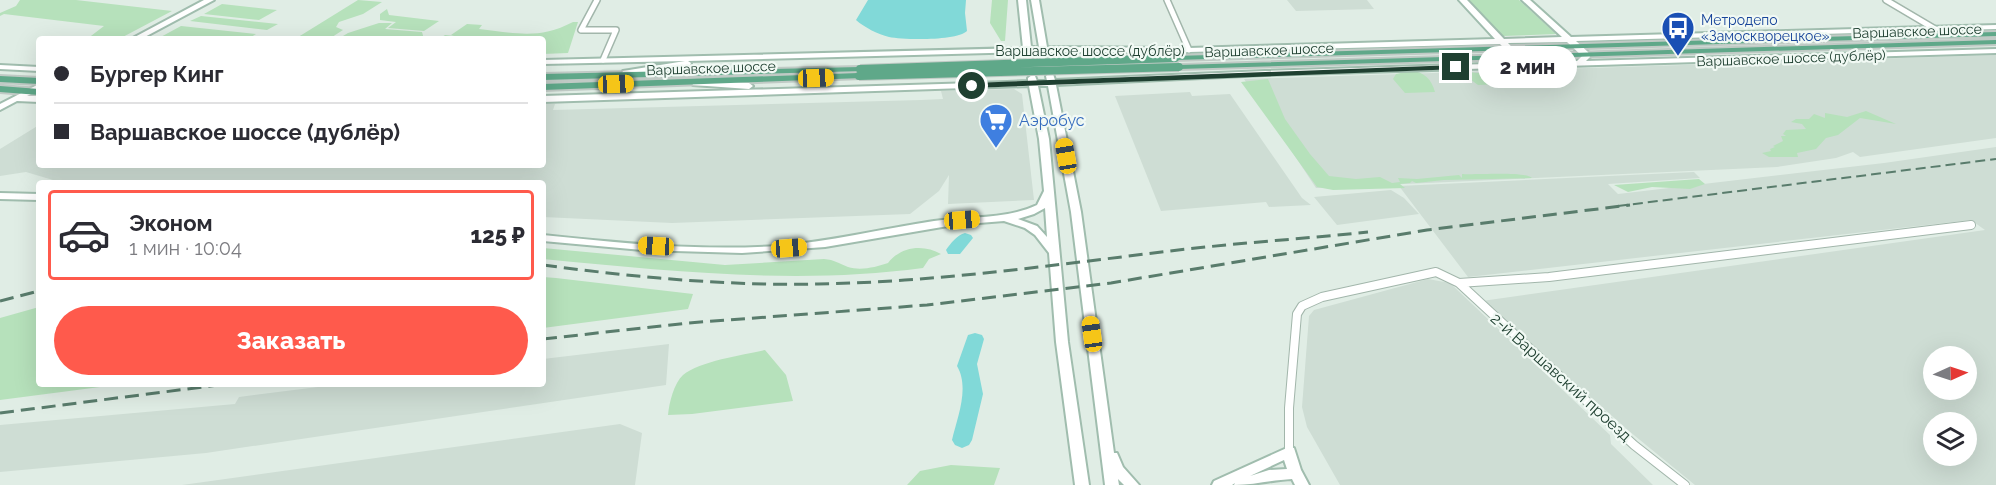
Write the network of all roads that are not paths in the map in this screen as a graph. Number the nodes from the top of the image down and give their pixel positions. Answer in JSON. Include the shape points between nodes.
{"nodes":[{"id":1,"x":210,"y":0,"type":"edge"},
{"id":2,"x":597,"y":0,"type":"edge"},
{"id":3,"x":1022,"y":0,"type":"edge"},
{"id":4,"x":1035,"y":0,"type":"edge"},
{"id":5,"x":1167,"y":0,"type":"edge"},
{"id":6,"x":1463,"y":0,"type":"edge"},
{"id":7,"x":1526,"y":0,"type":"edge"},
{"id":8,"x":1886,"y":0,"type":"edge"},
{"id":9,"x":1023,"y":27,"type":"junction"},
{"id":10,"x":1039,"y":27,"type":"junction"},
{"id":11,"x":1996,"y":27,"type":"edge"},
{"id":12,"x":1935,"y":29,"type":"junction"},
{"id":13,"x":1996,"y":34,"type":"edge"},
{"id":14,"x":141,"y":36,"type":"edge"},
{"id":15,"x":1569,"y":40,"type":"junction"},
{"id":16,"x":1996,"y":42,"type":"edge"},
{"id":17,"x":1400,"y":44,"type":"junction"},
{"id":18,"x":1576,"y":46,"type":"junction"},
{"id":19,"x":1506,"y":49,"type":"junction"},
{"id":20,"x":1026,"y":50,"type":"junction"},
{"id":21,"x":1043,"y":50,"type":"junction"},
{"id":22,"x":1189,"y":50,"type":"junction"},
{"id":23,"x":1466,"y":50,"type":"junction"},
{"id":24,"x":1143,"y":51,"type":"junction"},
{"id":25,"x":1996,"y":51,"type":"edge"},
{"id":26,"x":939,"y":53,"type":"junction"},
{"id":27,"x":1585,"y":54,"type":"junction"},
{"id":28,"x":735,"y":57,"type":"junction"},
{"id":29,"x":603,"y":60,"type":"junction"},
{"id":30,"x":546,"y":62,"type":"edge"},
{"id":31,"x":1177,"y":62,"type":"junction"},
{"id":32,"x":1573,"y":64,"type":"junction"},
{"id":33,"x":0,"y":67,"type":"edge"},
{"id":34,"x":1436,"y":68,"type":"junction"},
{"id":35,"x":36,"y":69,"type":"edge"},
{"id":36,"x":860,"y":73,"type":"junction"},
{"id":37,"x":612,"y":75,"type":"junction"},
{"id":38,"x":546,"y":77,"type":"edge"},
{"id":39,"x":0,"y":79,"type":"edge"},
{"id":40,"x":1120,"y":80,"type":"junction"},
{"id":41,"x":36,"y":81,"type":"edge"},
{"id":42,"x":685,"y":82,"type":"junction"},
{"id":43,"x":1052,"y":83,"type":"junction"},
{"id":44,"x":1034,"y":84,"type":"junction"},
{"id":45,"x":546,"y":87,"type":"edge"},
{"id":46,"x":939,"y":87,"type":"junction"},
{"id":47,"x":915,"y":88,"type":"junction"},
{"id":48,"x":0,"y":89,"type":"edge"},
{"id":49,"x":34,"y":92,"type":"edge"},
{"id":50,"x":0,"y":99,"type":"edge"},
{"id":51,"x":16,"y":99,"type":"junction"},
{"id":52,"x":36,"y":99,"type":"edge"},
{"id":53,"x":546,"y":99,"type":"edge"},
{"id":54,"x":0,"y":107,"type":"edge"},
{"id":55,"x":1039,"y":112,"type":"junction"},
{"id":56,"x":1058,"y":112,"type":"junction"},
{"id":57,"x":1049,"y":190,"type":"junction"},
{"id":58,"x":0,"y":196,"type":"edge"},
{"id":59,"x":36,"y":197,"type":"edge"},
{"id":60,"x":987,"y":219,"type":"junction"},
{"id":61,"x":1971,"y":225,"type":"dead end"},
{"id":62,"x":546,"y":238,"type":"edge"},
{"id":63,"x":1053,"y":253,"type":"junction"},
{"id":64,"x":1460,"y":283,"type":"junction"},
{"id":65,"x":1109,"y":452,"type":"junction"},
{"id":66,"x":1289,"y":452,"type":"junction"},
{"id":67,"x":1299,"y":479,"type":"edge"},
{"id":68,"x":1082,"y":485,"type":"edge"},
{"id":69,"x":1112,"y":485,"type":"edge"},
{"id":70,"x":1132,"y":485,"type":"edge"},
{"id":71,"x":1219,"y":485,"type":"edge"},
{"id":72,"x":1241,"y":485,"type":"edge"},
{"id":73,"x":1685,"y":485,"type":"edge"}],
"edges":[{"from":1,"to":14,"type":"main road"},
{"from":2,"to":29,"type":"street","via":[[581,30],[616,30]]},
{"from":3,"to":9,"type":"main road"},
{"from":4,"to":10,"type":"main road"},
{"from":5,"to":22,"type":"street"},
{"from":6,"to":19,"type":"main road"},
{"from":7,"to":15,"type":"main road"},
{"from":8,"to":12,"type":"street"},
{"from":9,"to":10,"type":"street"},
{"from":9,"to":20,"type":"main road"},
{"from":10,"to":21,"type":"main road"},
{"from":11,"to":12,"type":"main road","name":"Варшавское шоссе (дублёр)"},
{"from":12,"to":15,"type":"main road","name":"Варшавское шоссе (дублёр)"},
{"from":13,"to":18,"type":"main road","name":"Варшавское шоссе"},
{"from":15,"to":18,"type":"main road"},
{"from":15,"to":19,"type":"main road","name":"Варшавское шоссе (дублёр)"},
{"from":16,"to":27,"type":"main road","name":"Варшавское шоссе"},
{"from":17,"to":19,"type":"main road","name":"Варшавское шоссе (дублёр)"},
{"from":17,"to":22,"type":"main road","name":"Варшавское шоссе (дублёр)"},
{"from":17,"to":23,"type":"main road"},
{"from":18,"to":19,"type":"main road","name":"Варшавское шоссе"},
{"from":18,"to":27,"type":"main road"},
{"from":19,"to":23,"type":"main road","name":"Варшавское шоссе"},
{"from":19,"to":27,"type":"main road","name":"Варшавское шоссе","via":[[1517,57]]},
{"from":19,"to":31,"type":"main road","name":"Варшавское шоссе"},
{"from":19,"to":34,"type":"main road"},
{"from":20,"to":21,"type":"main road","name":"Варшавское шоссе (дублёр)"},
{"from":20,"to":26,"type":"main road","name":"Варшавское шоссе (дублёр)"},
{"from":20,"to":44,"type":"main road"},
{"from":21,"to":24,"type":"main road","name":"Варшавское шоссе (дублёр)"},
{"from":21,"to":43,"type":"main road"},
{"from":22,"to":24,"type":"main road","name":"Варшавское шоссе (дублёр)"},
{"from":23,"to":31,"type":"main road","name":"Варшавское шоссе"},
{"from":24,"to":40,"type":"main road","via":[[1102,55],[1089,61],[1092,72]]},
{"from":25,"to":32,"type":"main road","name":"Варшавское шоссе (дублёр)"},
{"from":26,"to":28,"type":"main road","name":"Варшавское шоссе (дублёр)"},
{"from":26,"to":46,"type":"main road","via":[[975,55],[985,59],[991,68],[977,82]]},
{"from":27,"to":32,"type":"main road","via":[[1584,60]]},
{"from":28,"to":29,"type":"main road","name":"Варшавское шоссе (дублёр)"},
{"from":28,"to":37,"type":"main road"},
{"from":29,"to":30,"type":"main road","name":"Варшавское шоссе (дублёр)"},
{"from":31,"to":36,"type":"main road","name":"Варшавское шоссе","bridge":true},
{"from":32,"to":34,"type":"main road","name":"Варшавское шоссе (дублёр)"},
{"from":33,"to":35,"type":"main road"},
{"from":34,"to":40,"type":"main road","name":"Варшавское шоссе (дублёр)"},
{"from":36,"to":37,"type":"main road","name":"Варшавское шоссе"},
{"from":36,"to":42,"type":"main road","name":"Варшавское шоссе"},
{"from":37,"to":38,"type":"main road","name":"Варшавское шоссе"},
{"from":39,"to":41,"type":"main road"},
{"from":40,"to":43,"type":"main road","name":"Варшавское шоссе (дублёр)"},
{"from":42,"to":45,"type":"main road","name":"Варшавское шоссе"},
{"from":42,"to":47,"type":"main road"},
{"from":43,"to":44,"type":"main road","name":"Варшавское шоссе (дублёр)"},
{"from":43,"to":56,"type":"main road"},
{"from":44,"to":46,"type":"main road","name":"Варшавское шоссе (дублёр)"},
{"from":44,"to":55,"type":"main road"},
{"from":46,"to":47,"type":"main road","name":"Варшавское шоссе (дублёр)"},
{"from":47,"to":53,"type":"main road","name":"Варшавское шоссе (дублёр)"},
{"from":48,"to":49,"type":"main road"},
{"from":49,"to":51,"type":"main road"},
{"from":50,"to":51,"type":"main road"},
{"from":51,"to":52,"type":"main road"},
{"from":51,"to":54,"type":"main road"},
{"from":55,"to":56,"type":"main road","via":[[1049,107]]},
{"from":55,"to":57,"type":"main road"},
{"from":56,"to":65,"type":"main road"},
{"from":57,"to":60,"type":"main road","via":[[1036,210]]},
{"from":57,"to":63,"type":"main road"},
{"from":58,"to":59,"type":"main road"},
{"from":60,"to":62,"type":"main road","via":[[918,226],[856,240],[753,250]]},
{"from":60,"to":63,"type":"main road","via":[[1029,225],[1039,232]]},
{"from":61,"to":64,"type":"street","via":[[1549,277]]},
{"from":63,"to":68,"type":"main road"},
{"from":64,"to":66,"type":"street","name":"2-й Варшавский проезд","via":[[1436,272],[1322,297],[1302,306],[1297,314]]},
{"from":64,"to":73,"type":"street","name":"2-й Варшавский проезд","via":[[1634,445]]},
{"from":65,"to":69,"type":"main road"},
{"from":65,"to":70,"type":"main road"},
{"from":66,"to":67,"type":"main road"},
{"from":66,"to":71,"type":"main road"},
{"from":67,"to":72,"type":"main road","via":[[1269,475]]}]}
